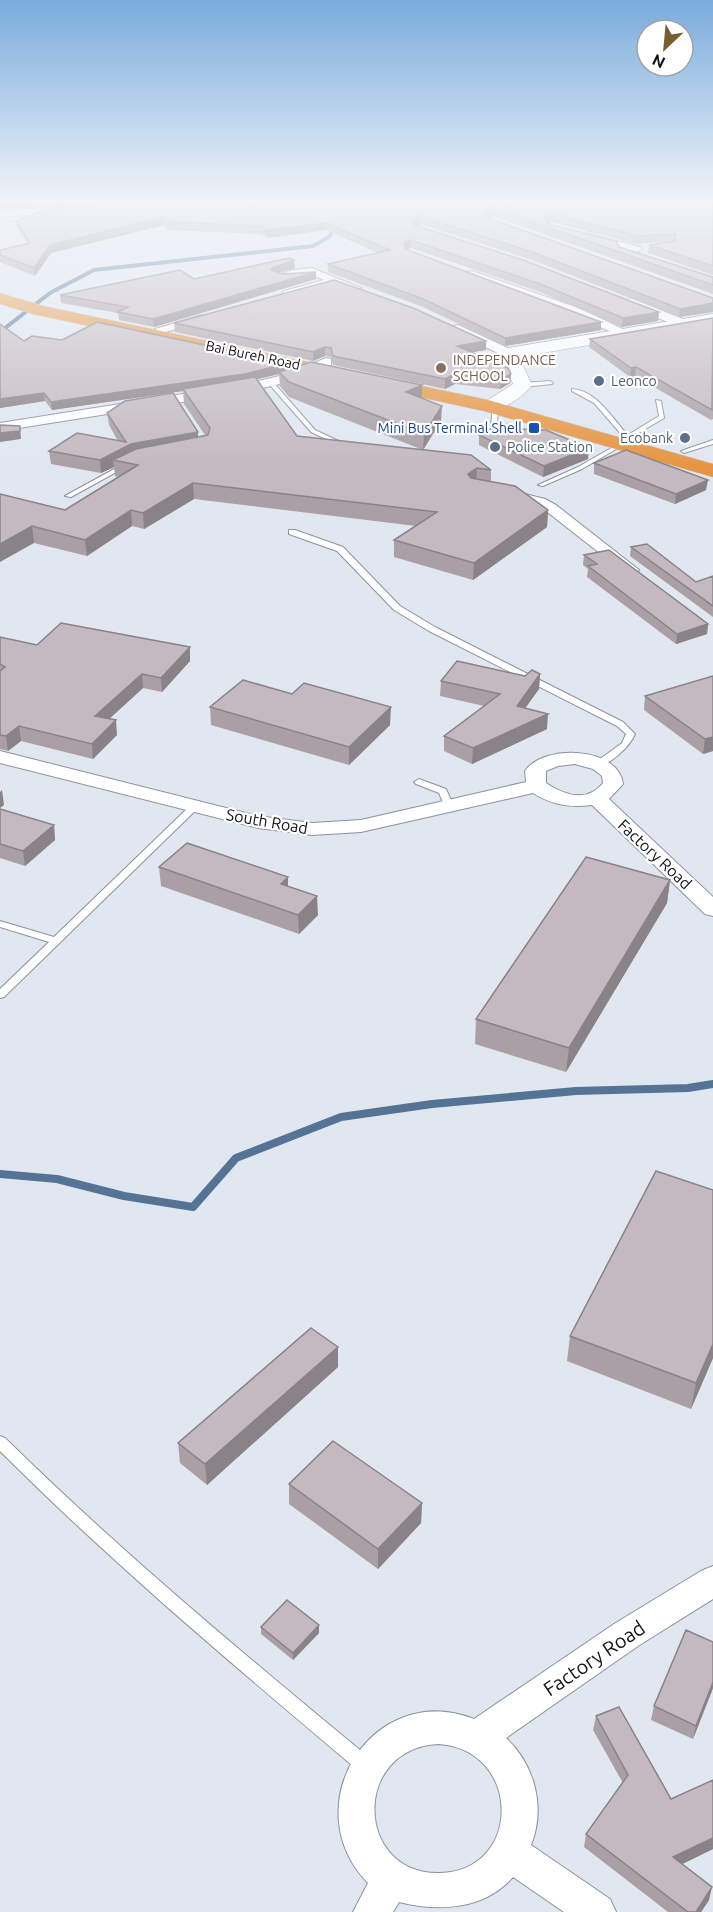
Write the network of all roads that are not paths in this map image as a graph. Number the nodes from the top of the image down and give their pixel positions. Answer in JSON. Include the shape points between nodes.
{"nodes":[{"id":1,"x":307,"y":288,"type":"edge"},
{"id":2,"x":351,"y":288,"type":"edge"},
{"id":3,"x":511,"y":288,"type":"edge"},
{"id":4,"x":0,"y":290,"type":"edge"},
{"id":5,"x":371,"y":294,"type":"edge"},
{"id":6,"x":279,"y":296,"type":"edge"},
{"id":7,"x":617,"y":297,"type":"edge"},
{"id":8,"x":27,"y":303,"type":"edge"},
{"id":9,"x":214,"y":315,"type":"edge"},
{"id":10,"x":713,"y":319,"type":"edge"},
{"id":11,"x":445,"y":323,"type":"edge"},
{"id":12,"x":684,"y":324,"type":"junction"},
{"id":13,"x":162,"y":329,"type":"junction"},
{"id":14,"x":627,"y":334,"type":"junction"},
{"id":15,"x":508,"y":353,"type":"junction"},
{"id":16,"x":320,"y":365,"type":"junction"},
{"id":17,"x":271,"y":383,"type":"junction"},
{"id":18,"x":550,"y":383,"type":"dead end"},
{"id":19,"x":523,"y":385,"type":"junction"},
{"id":20,"x":574,"y":390,"type":"dead end"},
{"id":21,"x":658,"y":401,"type":"dead end"},
{"id":22,"x":495,"y":405,"type":"junction"},
{"id":23,"x":0,"y":427,"type":"edge"},
{"id":24,"x":515,"y":434,"type":"edge"},
{"id":25,"x":625,"y":438,"type":"junction"},
{"id":26,"x":713,"y":442,"type":"edge"},
{"id":27,"x":350,"y":448,"type":"edge"},
{"id":28,"x":684,"y":451,"type":"junction"},
{"id":29,"x":134,"y":460,"type":"edge"},
{"id":30,"x":713,"y":460,"type":"edge"},
{"id":31,"x":713,"y":471,"type":"edge"},
{"id":32,"x":541,"y":485,"type":"dead end"},
{"id":33,"x":486,"y":491,"type":"edge"},
{"id":34,"x":69,"y":496,"type":"dead end"},
{"id":35,"x":292,"y":532,"type":"dead end"},
{"id":36,"x":646,"y":580,"type":"edge"},
{"id":37,"x":0,"y":757,"type":"edge"},
{"id":38,"x":599,"y":764,"type":"junction"},
{"id":39,"x":418,"y":782,"type":"dead end"},
{"id":40,"x":536,"y":786,"type":"junction"},
{"id":41,"x":597,"y":799,"type":"junction"},
{"id":42,"x":448,"y":805,"type":"junction"},
{"id":43,"x":195,"y":806,"type":"junction"},
{"id":44,"x":713,"y":909,"type":"edge"},
{"id":45,"x":0,"y":924,"type":"edge"},
{"id":46,"x":57,"y":941,"type":"junction"},
{"id":47,"x":0,"y":995,"type":"edge"},
{"id":48,"x":0,"y":1442,"type":"edge"},
{"id":49,"x":713,"y":1581,"type":"edge"},
{"id":50,"x":476,"y":1738,"type":"junction"},
{"id":51,"x":366,"y":1766,"type":"junction"},
{"id":52,"x":511,"y":1854,"type":"junction"},
{"id":53,"x":393,"y":1877,"type":"junction"},
{"id":54,"x":372,"y":1912,"type":"edge"},
{"id":55,"x":597,"y":1912,"type":"edge"}],
"edges":[{"from":1,"to":6,"type":"street"},
{"from":2,"to":5,"type":"street"},
{"from":3,"to":14,"type":"street"},
{"from":4,"to":8,"type":"highway","name":"Bai Bureh Road"},
{"from":7,"to":12,"type":"street"},
{"from":8,"to":13,"type":"highway"},
{"from":8,"to":16,"type":"highway","name":"Bai Bureh Road"},
{"from":9,"to":13,"type":"street"},
{"from":10,"to":12,"type":"main road"},
{"from":11,"to":15,"type":"street"},
{"from":12,"to":14,"type":"main road"},
{"from":13,"to":16,"type":"highway"},
{"from":14,"to":15,"type":"main road"},
{"from":15,"to":19,"type":"main road"},
{"from":16,"to":17,"type":"street"},
{"from":16,"to":22,"type":"highway","name":"Bai Bureh Road"},
{"from":17,"to":23,"type":"street","via":[[178,404]]},
{"from":17,"to":27,"type":"lane","via":[[313,431]]},
{"from":18,"to":19,"type":"lane"},
{"from":19,"to":22,"type":"main road"},
{"from":20,"to":25,"type":"lane","via":[[596,402]]},
{"from":21,"to":25,"type":"lane","via":[[662,417]]},
{"from":22,"to":24,"type":"lane","via":[[494,425]]},
{"from":22,"to":25,"type":"highway"},
{"from":22,"to":25,"type":"highway","name":"Bai Bureh Road","via":[[563,431]]},
{"from":25,"to":28,"type":"highway"},
{"from":25,"to":31,"type":"highway","name":"Bai Bureh Road"},
{"from":25,"to":32,"type":"lane","via":[[580,468]]},
{"from":26,"to":28,"type":"lane"},
{"from":28,"to":30,"type":"highway"},
{"from":29,"to":34,"type":"lane"},
{"from":33,"to":36,"type":"street","via":[[540,502]]},
{"from":35,"to":38,"type":"lane","via":[[340,549],[397,608],[620,724],[631,734],[626,744]]},
{"from":37,"to":43,"type":"street","name":"South Road"},
{"from":38,"to":40,"type":"street","via":[[574,758],[550,761],[535,771]]},
{"from":38,"to":41,"type":"street","via":[[614,778],[614,786]]},
{"from":39,"to":42,"type":"lane","via":[[443,791]]},
{"from":40,"to":41,"type":"street","via":[[562,800]]},
{"from":40,"to":42,"type":"street","name":"South Road"},
{"from":41,"to":44,"type":"street","name":"Factory Road"},
{"from":42,"to":43,"type":"street","name":"South Road","via":[[361,826],[312,829],[258,822]]},
{"from":43,"to":46,"type":"lane"},
{"from":45,"to":46,"type":"lane"},
{"from":46,"to":47,"type":"lane"},
{"from":48,"to":51,"type":"lane","via":[[172,1601]]},
{"from":49,"to":50,"type":"street","name":"Factory Road","via":[[626,1635]]},
{"from":50,"to":51,"type":"street","via":[[452,1729],[428,1728],[403,1734],[382,1747]]},
{"from":50,"to":52,"type":"street","via":[[498,1754],[513,1776],[521,1802],[521,1829]]},
{"from":51,"to":53,"type":"street","via":[[357,1788],[355,1813],[361,1837],[374,1859]]},
{"from":52,"to":53,"type":"street","via":[[494,1874],[471,1887],[445,1892],[418,1889]]},
{"from":52,"to":55,"type":"street"},
{"from":53,"to":54,"type":"street"}]}
